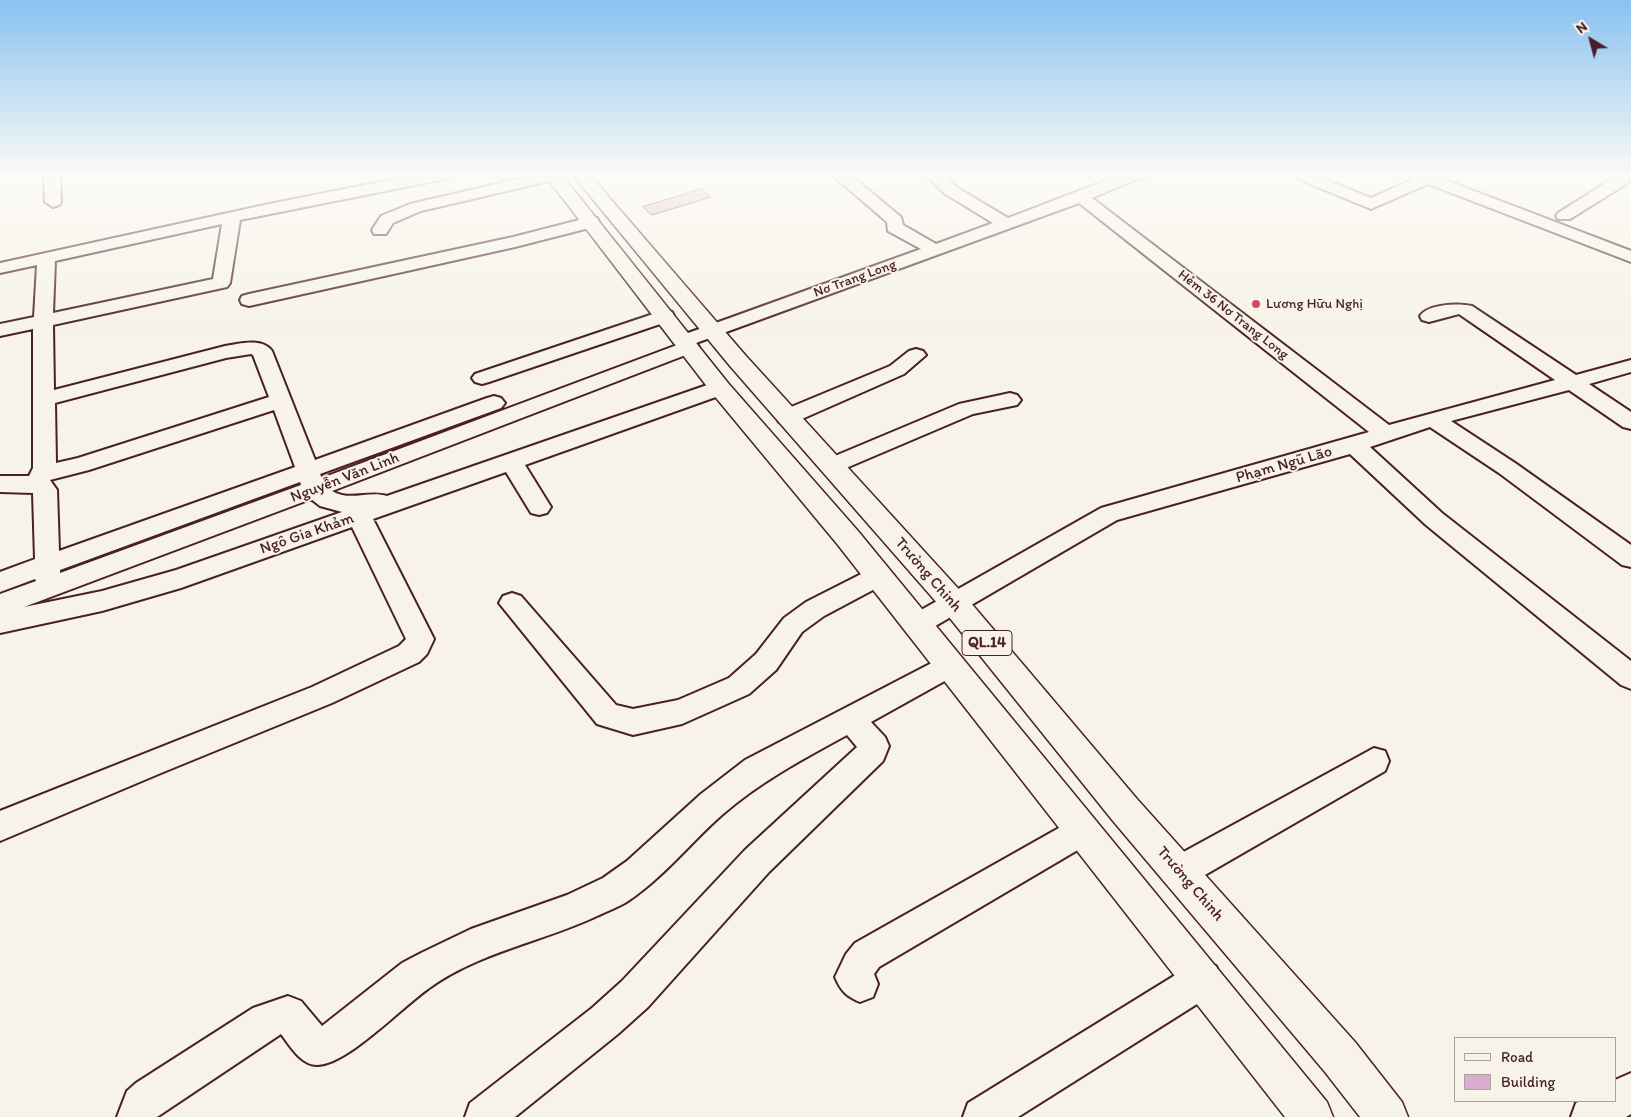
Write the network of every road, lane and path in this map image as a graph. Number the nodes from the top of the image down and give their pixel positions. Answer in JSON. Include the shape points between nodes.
{"nodes":[{"id":1,"x":191,"y":226,"type":"edge"},
{"id":2,"x":230,"y":226,"type":"edge"},
{"id":3,"x":383,"y":226,"type":"edge"},
{"id":4,"x":575,"y":226,"type":"edge"},
{"id":5,"x":595,"y":226,"type":"edge"},
{"id":6,"x":602,"y":226,"type":"edge"},
{"id":7,"x":894,"y":226,"type":"edge"},
{"id":8,"x":1000,"y":226,"type":"edge"},
{"id":9,"x":1119,"y":226,"type":"edge"},
{"id":10,"x":1550,"y":226,"type":"edge"},
{"id":11,"x":1591,"y":226,"type":"edge"},
{"id":12,"x":380,"y":230,"type":"dead end"},
{"id":13,"x":1631,"y":241,"type":"edge"},
{"id":14,"x":935,"y":250,"type":"junction"},
{"id":15,"x":1631,"y":257,"type":"edge"},
{"id":16,"x":46,"y":258,"type":"junction"},
{"id":17,"x":0,"y":268,"type":"edge"},
{"id":18,"x":249,"y":300,"type":"dead end"},
{"id":19,"x":1429,"y":316,"type":"dead end"},
{"id":20,"x":43,"y":321,"type":"junction"},
{"id":21,"x":0,"y":330,"type":"edge"},
{"id":22,"x":686,"y":334,"type":"junction"},
{"id":23,"x":916,"y":355,"type":"dead end"},
{"id":24,"x":1631,"y":366,"type":"edge"},
{"id":25,"x":482,"y":378,"type":"dead end"},
{"id":26,"x":1574,"y":383,"type":"junction"},
{"id":27,"x":720,"y":388,"type":"junction"},
{"id":28,"x":44,"y":399,"type":"junction"},
{"id":29,"x":1010,"y":400,"type":"dead end"},
{"id":30,"x":280,"y":401,"type":"junction"},
{"id":31,"x":787,"y":417,"type":"junction"},
{"id":32,"x":1433,"y":419,"type":"junction"},
{"id":33,"x":1631,"y":422,"type":"edge"},
{"id":34,"x":1385,"y":433,"type":"junction"},
{"id":35,"x":1354,"y":445,"type":"junction"},
{"id":36,"x":511,"y":461,"type":"junction"},
{"id":37,"x":831,"y":466,"type":"junction"},
{"id":38,"x":39,"y":479,"type":"junction"},
{"id":39,"x":312,"y":480,"type":"junction"},
{"id":40,"x":0,"y":484,"type":"edge"},
{"id":41,"x":415,"y":497,"type":"junction"},
{"id":42,"x":539,"y":507,"type":"dead end"},
{"id":43,"x":359,"y":516,"type":"junction"},
{"id":44,"x":1631,"y":558,"type":"edge"},
{"id":45,"x":877,"y":576,"type":"junction"},
{"id":46,"x":0,"y":582,"type":"edge"},
{"id":47,"x":49,"y":588,"type":"junction"},
{"id":48,"x":512,"y":602,"type":"dead end"},
{"id":49,"x":955,"y":604,"type":"junction"},
{"id":50,"x":0,"y":606,"type":"edge"},
{"id":51,"x":0,"y":622,"type":"edge"},
{"id":52,"x":916,"y":625,"type":"junction"},
{"id":53,"x":950,"y":665,"type":"junction"},
{"id":54,"x":1631,"y":677,"type":"edge"},
{"id":55,"x":851,"y":719,"type":"junction"},
{"id":56,"x":1374,"y":761,"type":"dead end"},
{"id":57,"x":0,"y":826,"type":"edge"},
{"id":58,"x":1082,"y":830,"type":"junction"},
{"id":59,"x":1179,"y":872,"type":"junction"},
{"id":60,"x":1203,"y":979,"type":"junction"},
{"id":61,"x":860,"y":984,"type":"dead end"},
{"id":62,"x":1631,"y":1092,"type":"edge"},
{"id":63,"x":1616,"y":1101,"type":"edge"},
{"id":64,"x":1615,"y":1102,"type":"edge"},
{"id":65,"x":136,"y":1117,"type":"edge"},
{"id":66,"x":484,"y":1117,"type":"edge"},
{"id":67,"x":982,"y":1117,"type":"edge"},
{"id":68,"x":1312,"y":1117,"type":"edge"},
{"id":69,"x":1387,"y":1117,"type":"edge"},
{"id":70,"x":1590,"y":1117,"type":"edge"}],
"edges":[{"from":1,"to":16,"type":"street"},
{"from":2,"to":20,"type":"street","via":[[221,283]]},
{"from":3,"to":12,"type":"street"},
{"from":4,"to":18,"type":"street"},
{"from":5,"to":22,"type":"main road","name":"Trường Chinh","number":"QL.14"},
{"from":6,"to":22,"type":"main road","name":"Trường Chinh","number":"QL.14"},
{"from":7,"to":14,"type":"street"},
{"from":8,"to":14,"type":"street","name":"Nơ Trang Long"},
{"from":9,"to":34,"type":"street","name":"Hẻm 36 Nơ Trang Long"},
{"from":10,"to":15,"type":"street"},
{"from":11,"to":13,"type":"street"},
{"from":14,"to":22,"type":"street","name":"Nơ Trang Long"},
{"from":16,"to":17,"type":"street"},
{"from":16,"to":20,"type":"street"},
{"from":19,"to":26,"type":"street","via":[[1456,308],[1465,310]]},
{"from":20,"to":21,"type":"street"},
{"from":20,"to":28,"type":"street"},
{"from":22,"to":25,"type":"street"},
{"from":22,"to":27,"type":"main road","name":"Trường Chinh","number":"QL.14"},
{"from":22,"to":31,"type":"main road","name":"Trường Chinh","number":"QL.14"},
{"from":22,"to":39,"type":"street","name":"Nguyễn Văn Linh"},
{"from":23,"to":31,"type":"street","via":[[897,370]]},
{"from":24,"to":26,"type":"street","name":"Phạm Ngũ Lão"},
{"from":26,"to":32,"type":"street","name":"Phạm Ngũ Lão"},
{"from":26,"to":33,"type":"street"},
{"from":27,"to":36,"type":"street","name":"Ngô Gia Khảm"},
{"from":27,"to":45,"type":"main road","name":"Trường Chinh","number":"QL.14"},
{"from":28,"to":30,"type":"street","via":[[225,352],[252,348],[262,351]]},
{"from":28,"to":38,"type":"street","via":[[45,459]]},
{"from":29,"to":37,"type":"street","via":[[967,409]]},
{"from":30,"to":38,"type":"street"},
{"from":30,"to":39,"type":"street"},
{"from":31,"to":37,"type":"main road","name":"Trường Chinh","number":"QL.14"},
{"from":32,"to":34,"type":"street","name":"Phạm Ngũ Lão"},
{"from":32,"to":44,"type":"street"},
{"from":34,"to":35,"type":"street","name":"Phạm Ngũ Lão"},
{"from":35,"to":49,"type":"street","name":"Phạm Ngũ Lão","via":[[1108,514]]},
{"from":35,"to":54,"type":"street","via":[[1434,519]]},
{"from":36,"to":41,"type":"street","name":"Ngô Gia Khảm"},
{"from":36,"to":42,"type":"street"},
{"from":37,"to":49,"type":"main road","name":"Trường Chinh","number":"QL.14"},
{"from":38,"to":40,"type":"street"},
{"from":38,"to":47,"type":"street","via":[[45,490]]},
{"from":39,"to":41,"type":"street","via":[[326,500],[335,502],[354,504]]},
{"from":39,"to":47,"type":"street","name":"Nguyễn Văn Linh"},
{"from":41,"to":43,"type":"street","name":"Ngô Gia Khảm"},
{"from":43,"to":47,"type":"street","name":"Ngô Gia Khảm","via":[[181,578],[102,601]]},
{"from":43,"to":57,"type":"street","via":[[420,639],[409,654],[322,695]]},
{"from":45,"to":48,"type":"street","via":[[815,609],[793,625],[766,662],[739,686],[682,712],[633,722],[607,715]]},
{"from":45,"to":52,"type":"main road","name":"Trường Chinh","number":"QL.14"},
{"from":46,"to":47,"type":"street","name":"Nguyễn Văn Linh"},
{"from":47,"to":50,"type":"street","name":"Nguyễn Văn Linh"},
{"from":47,"to":51,"type":"street"},
{"from":49,"to":52,"type":"street","name":"Phạm Ngũ Lão"},
{"from":49,"to":59,"type":"main road","name":"Trường Chinh","number":"QL.14"},
{"from":52,"to":53,"type":"main road","name":"Trường Chinh","number":"QL.14"},
{"from":53,"to":55,"type":"street"},
{"from":53,"to":58,"type":"main road","name":"Trường Chinh","number":"QL.14"},
{"from":55,"to":65,"type":"street","via":[[756,770],[615,890],[572,910],[471,946],[433,965],[323,1046],[315,1046],[288,1014],[266,1022],[150,1097],[141,1105]]},
{"from":55,"to":66,"type":"street","via":[[874,746],[872,752],[757,860],[635,994]]},
{"from":56,"to":59,"type":"street"},
{"from":58,"to":60,"type":"main road","name":"Trường Chinh","number":"QL.14"},
{"from":58,"to":61,"type":"street","via":[[867,955],[853,977]]},
{"from":59,"to":69,"type":"main road","name":"Trường Chinh","number":"QL.14","via":[[1340,1057]]},
{"from":60,"to":67,"type":"street"},
{"from":60,"to":68,"type":"main road","name":"Trường Chinh","number":"QL.14"},
{"from":62,"to":63,"type":"street"},
{"from":64,"to":70,"type":"street"}]}
